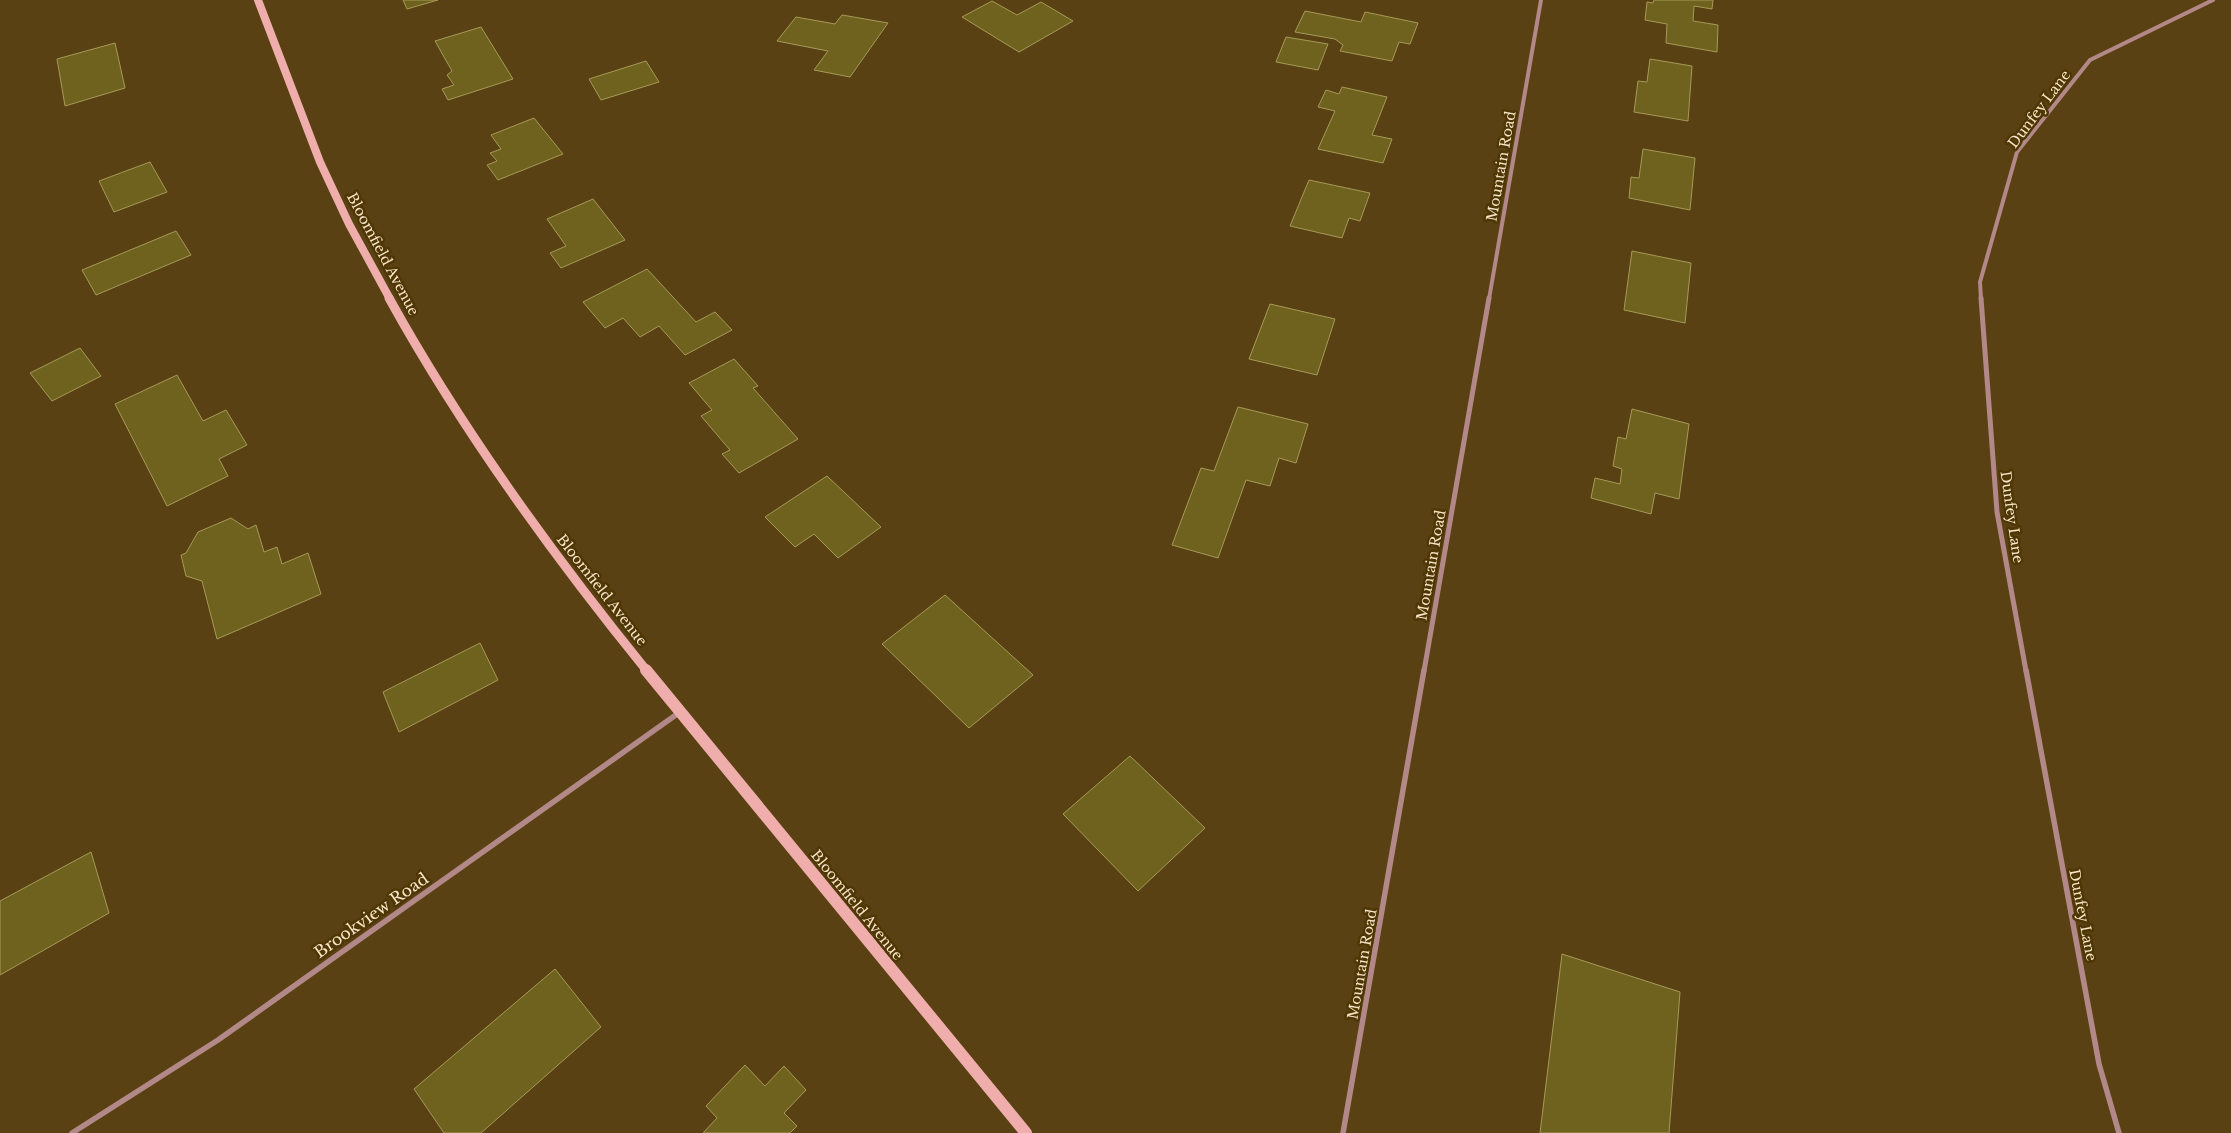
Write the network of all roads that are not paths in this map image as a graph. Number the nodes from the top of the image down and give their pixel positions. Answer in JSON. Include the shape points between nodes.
{"nodes":[{"id":1,"x":258,"y":0,"type":"edge"},
{"id":2,"x":1541,"y":0,"type":"edge"},
{"id":3,"x":2213,"y":0,"type":"edge"},
{"id":4,"x":680,"y":711,"type":"junction"},
{"id":5,"x":72,"y":1133,"type":"edge"},
{"id":6,"x":1026,"y":1133,"type":"edge"},
{"id":7,"x":1343,"y":1133,"type":"edge"},
{"id":8,"x":2119,"y":1133,"type":"edge"}],
"edges":[{"from":1,"to":4,"type":"main road","name":"Bloomfield Avenue","via":[[308,136],[364,253],[408,331],[535,525],[601,614]]},
{"from":2,"to":7,"type":"street","name":"Mountain Road"},
{"from":3,"to":8,"type":"street","name":"Dunfey Lane","via":[[2090,60],[2017,152],[1980,282],[1997,512],[2099,1064]]},
{"from":4,"to":5,"type":"street","name":"Brookview Road","via":[[218,1040]]},
{"from":4,"to":6,"type":"main road","name":"Bloomfield Avenue"}]}
